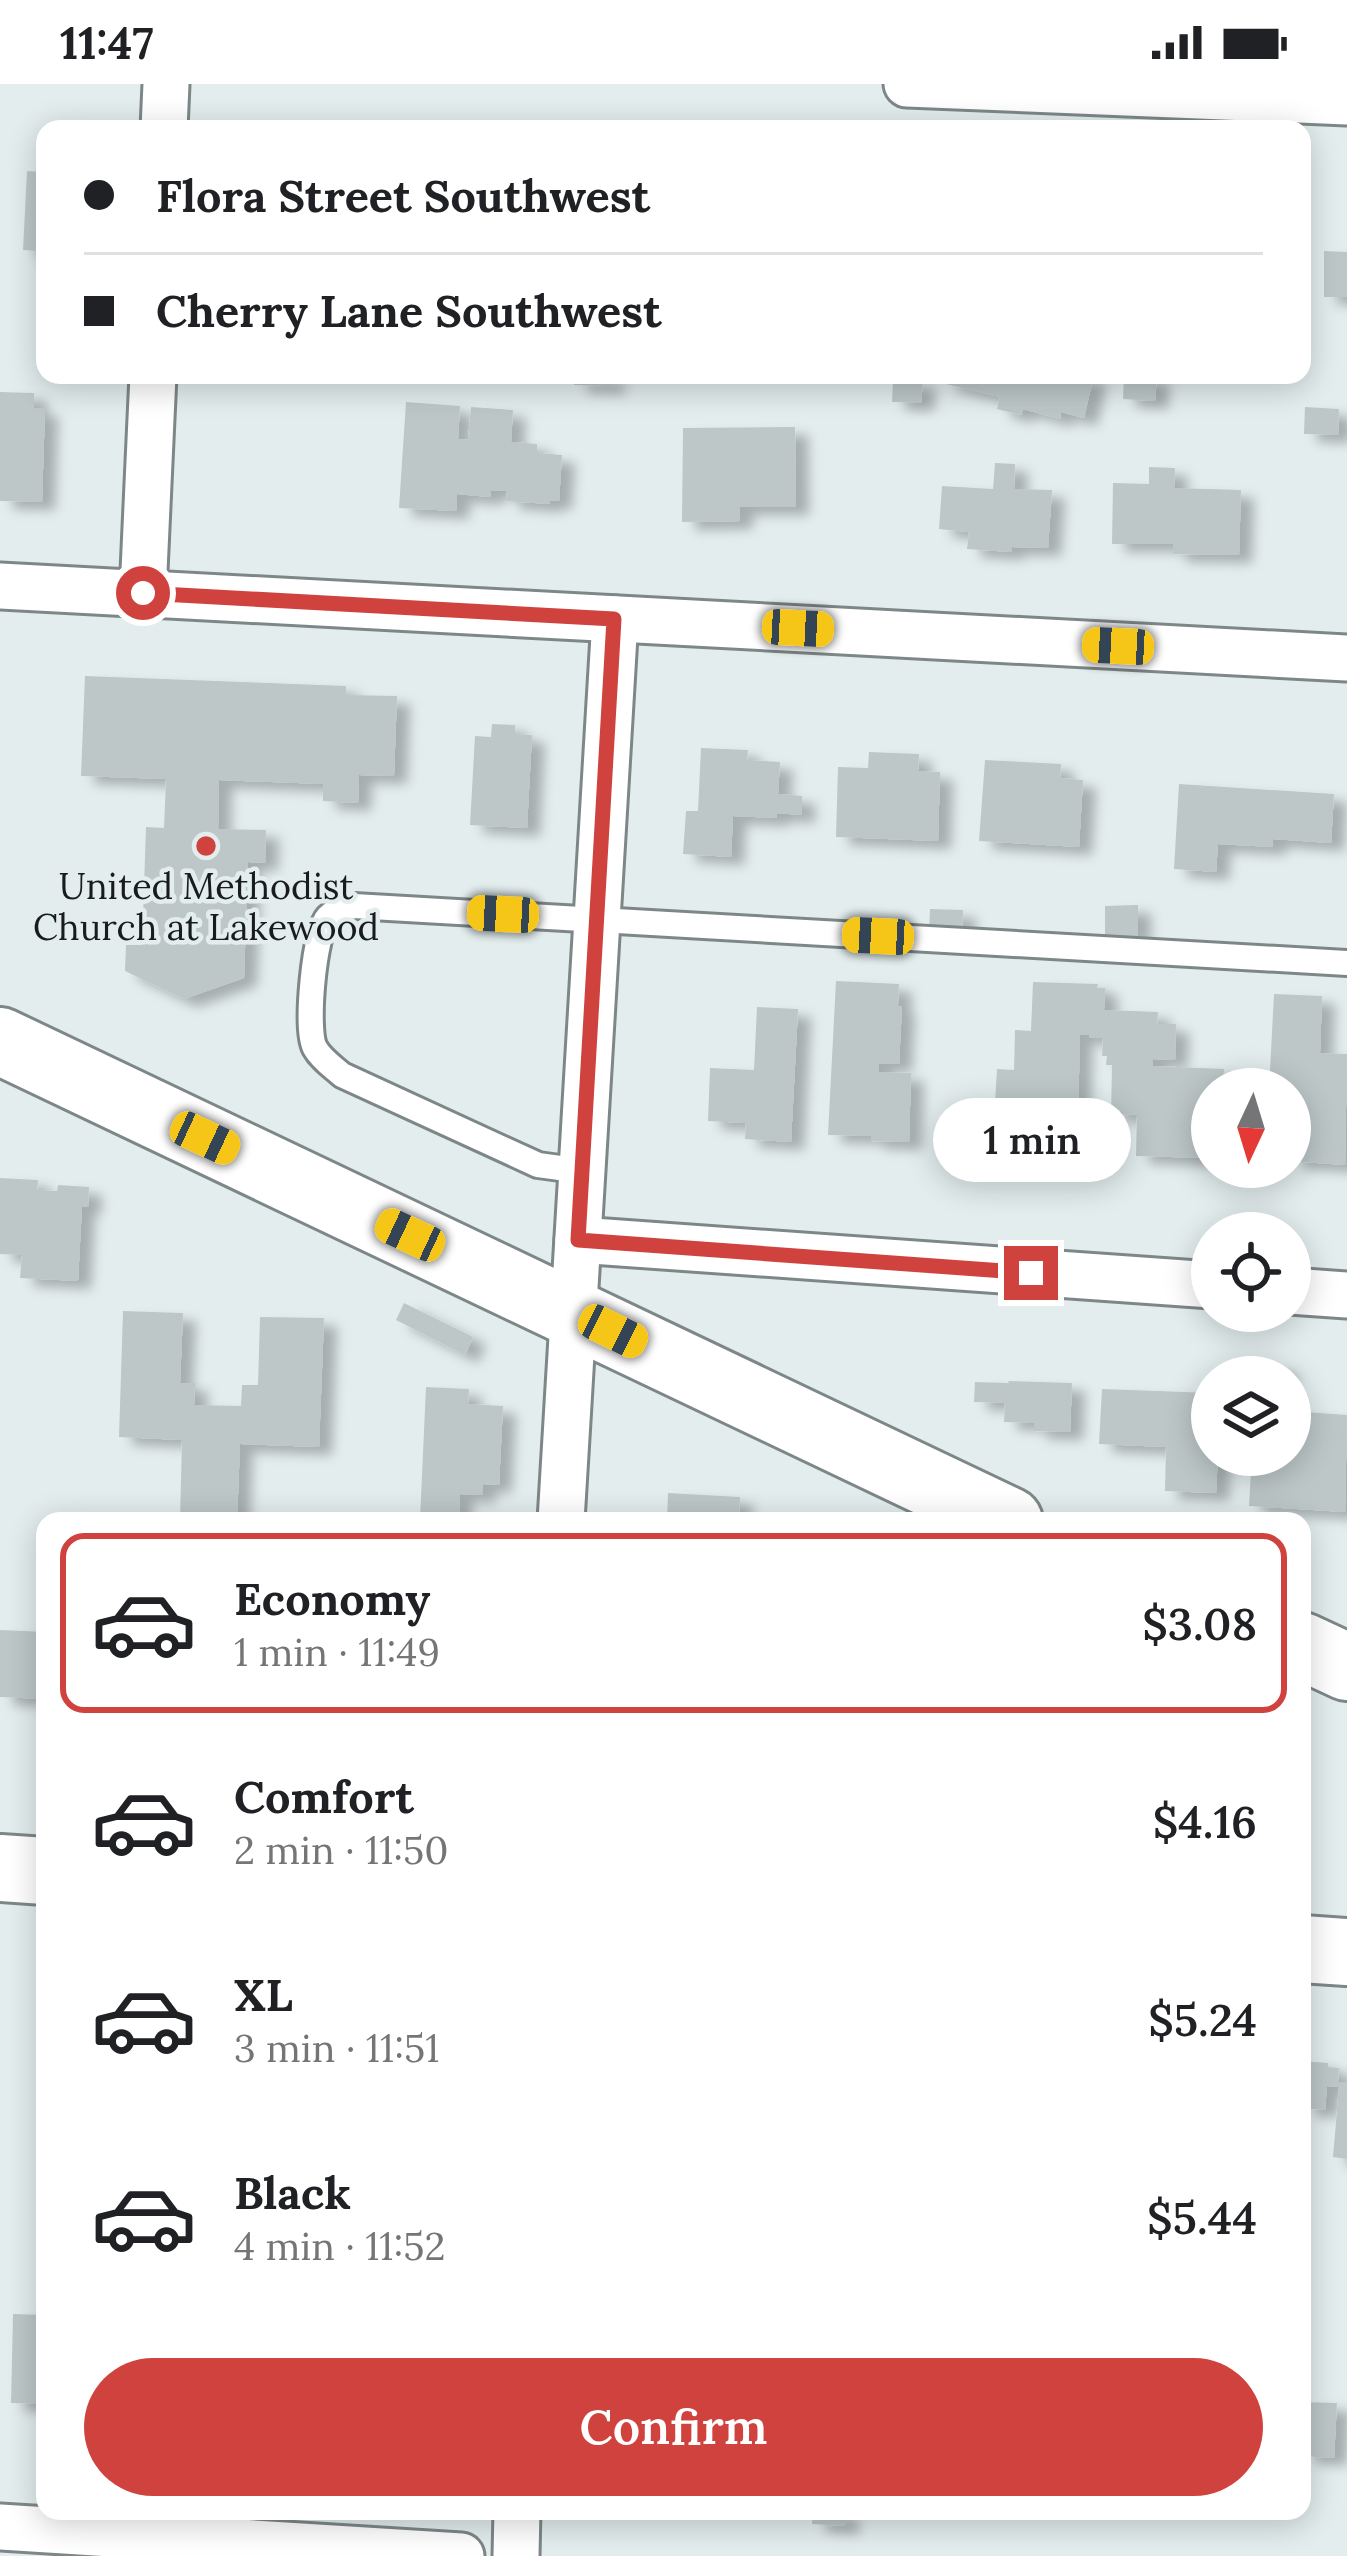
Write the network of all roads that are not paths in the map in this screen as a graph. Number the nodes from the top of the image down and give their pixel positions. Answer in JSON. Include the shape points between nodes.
{"nodes":[{"id":1,"x":166,"y":84,"type":"edge"},
{"id":2,"x":907,"y":84,"type":"edge"},
{"id":3,"x":1347,"y":102,"type":"edge"},
{"id":4,"x":164,"y":120,"type":"edge"},
{"id":5,"x":153,"y":384,"type":"edge"},
{"id":6,"x":0,"y":586,"type":"edge"},
{"id":7,"x":143,"y":593,"type":"junction"},
{"id":8,"x":614,"y":619,"type":"junction"},
{"id":9,"x":1347,"y":658,"type":"edge"},
{"id":10,"x":596,"y":919,"type":"junction"},
{"id":11,"x":1347,"y":963,"type":"edge"},
{"id":12,"x":0,"y":1041,"type":"edge"},
{"id":13,"x":582,"y":1171,"type":"junction"},
{"id":14,"x":578,"y":1240,"type":"junction"},
{"id":15,"x":1191,"y":1284,"type":"edge"},
{"id":16,"x":1311,"y":1292,"type":"edge"},
{"id":17,"x":1347,"y":1295,"type":"edge"},
{"id":18,"x":574,"y":1312,"type":"junction"},
{"id":19,"x":562,"y":1512,"type":"edge"},
{"id":20,"x":990,"y":1512,"type":"edge"},
{"id":21,"x":1311,"y":1650,"type":"edge"},
{"id":22,"x":1347,"y":1667,"type":"edge"},
{"id":23,"x":0,"y":1868,"type":"edge"},
{"id":24,"x":36,"y":1870,"type":"edge"},
{"id":25,"x":1311,"y":1950,"type":"edge"},
{"id":26,"x":1347,"y":1952,"type":"edge"},
{"id":27,"x":517,"y":2520,"type":"edge"},
{"id":28,"x":0,"y":2527,"type":"edge"},
{"id":29,"x":461,"y":2556,"type":"edge"},
{"id":30,"x":516,"y":2556,"type":"edge"}],
"edges":[{"from":1,"to":4,"type":"street"},
{"from":2,"to":3,"type":"street"},
{"from":5,"to":7,"type":"street"},
{"from":6,"to":7,"type":"street"},
{"from":7,"to":8,"type":"street"},
{"from":8,"to":9,"type":"street"},
{"from":8,"to":10,"type":"street"},
{"from":10,"to":11,"type":"lane"},
{"from":10,"to":13,"type":"street"},
{"from":10,"to":13,"type":"lane","via":[[340,909],[318,939],[310,1031],[342,1076],[538,1165]]},
{"from":12,"to":18,"type":"main road"},
{"from":13,"to":14,"type":"street"},
{"from":14,"to":15,"type":"street"},
{"from":14,"to":18,"type":"street"},
{"from":16,"to":17,"type":"street"},
{"from":18,"to":19,"type":"street"},
{"from":18,"to":20,"type":"main road"},
{"from":21,"to":22,"type":"main road"},
{"from":23,"to":24,"type":"main road"},
{"from":25,"to":26,"type":"main road"},
{"from":27,"to":30,"type":"street"},
{"from":28,"to":29,"type":"street"}]}
